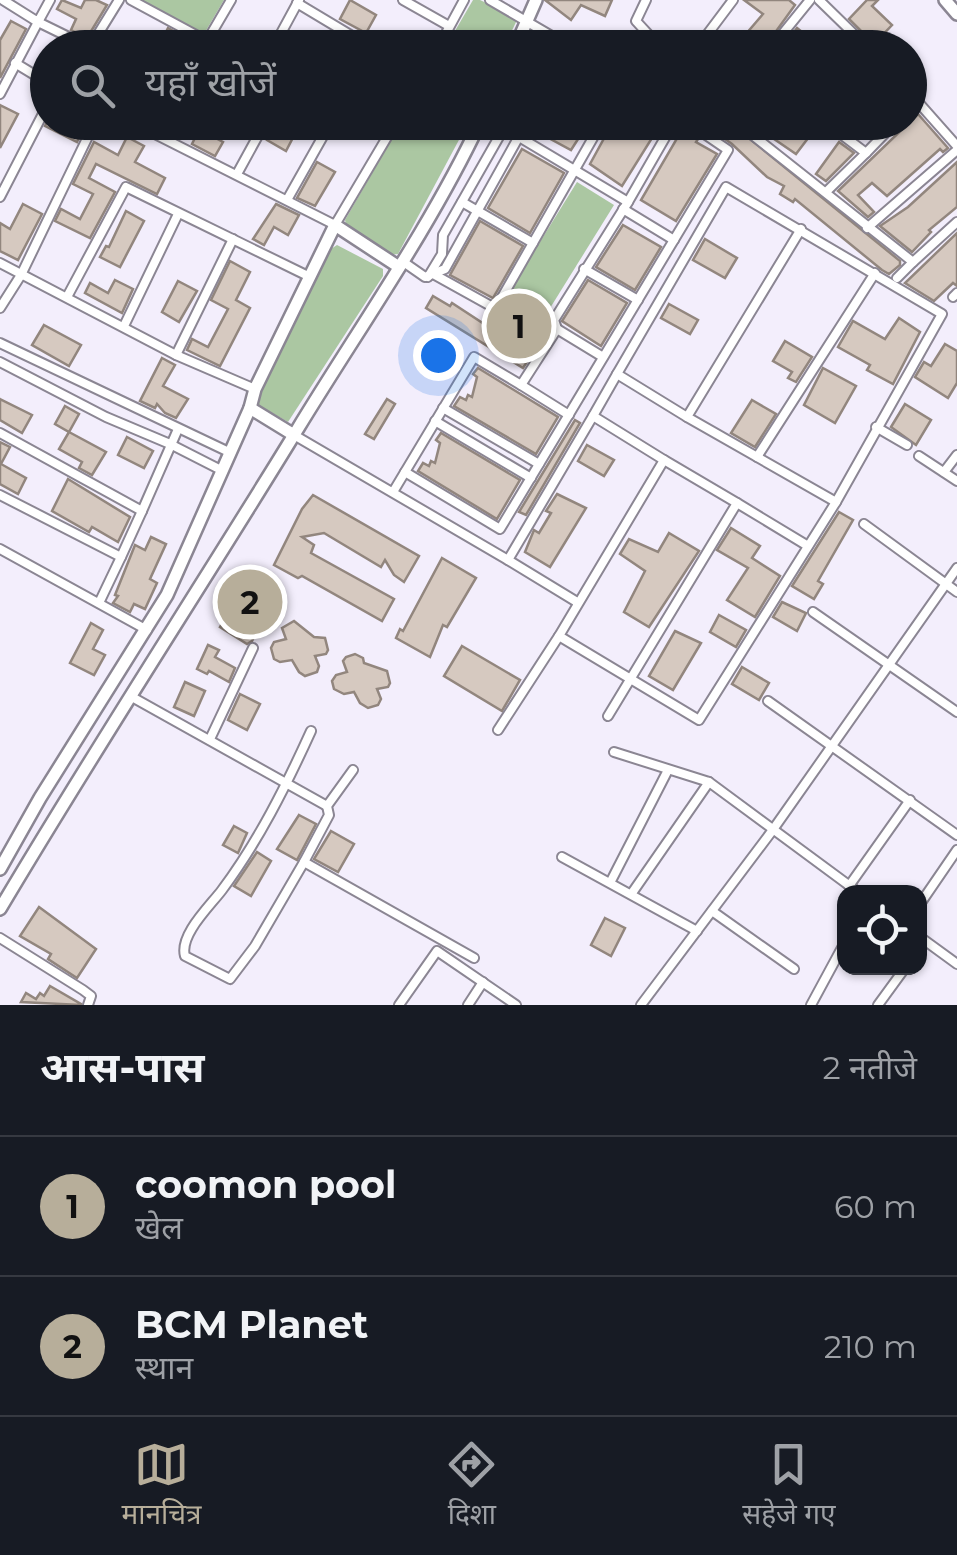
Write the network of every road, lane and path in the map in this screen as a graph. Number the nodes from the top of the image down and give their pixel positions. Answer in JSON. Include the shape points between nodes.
{"nodes":[{"id":1,"x":3,"y":0,"type":"edge"},
{"id":2,"x":50,"y":0,"type":"edge"},
{"id":3,"x":119,"y":0,"type":"edge"},
{"id":4,"x":131,"y":0,"type":"edge"},
{"id":5,"x":231,"y":0,"type":"edge"},
{"id":6,"x":403,"y":0,"type":"edge"},
{"id":7,"x":464,"y":0,"type":"edge"},
{"id":8,"x":490,"y":0,"type":"edge"},
{"id":9,"x":536,"y":0,"type":"edge"},
{"id":10,"x":646,"y":0,"type":"edge"},
{"id":11,"x":733,"y":0,"type":"edge"},
{"id":12,"x":810,"y":0,"type":"edge"},
{"id":13,"x":819,"y":0,"type":"edge"},
{"id":14,"x":944,"y":0,"type":"edge"},
{"id":15,"x":298,"y":2,"type":"edge"},
{"id":16,"x":957,"y":14,"type":"edge"},
{"id":17,"x":528,"y":20,"type":"junction"},
{"id":18,"x":38,"y":22,"type":"junction"},
{"id":19,"x":450,"y":26,"type":"junction"},
{"id":20,"x":34,"y":30,"type":"edge"},
{"id":21,"x":55,"y":30,"type":"edge"},
{"id":22,"x":100,"y":30,"type":"edge"},
{"id":23,"x":187,"y":30,"type":"edge"},
{"id":24,"x":213,"y":30,"type":"edge"},
{"id":25,"x":283,"y":30,"type":"edge"},
{"id":26,"x":343,"y":30,"type":"edge"},
{"id":27,"x":448,"y":30,"type":"edge"},
{"id":28,"x":523,"y":30,"type":"edge"},
{"id":29,"x":543,"y":30,"type":"edge"},
{"id":30,"x":644,"y":30,"type":"edge"},
{"id":31,"x":710,"y":30,"type":"edge"},
{"id":32,"x":786,"y":30,"type":"edge"},
{"id":33,"x":850,"y":30,"type":"edge"},
{"id":34,"x":30,"y":36,"type":"edge"},
{"id":35,"x":15,"y":63,"type":"junction"},
{"id":36,"x":30,"y":72,"type":"edge"},
{"id":37,"x":0,"y":94,"type":"edge"},
{"id":38,"x":927,"y":112,"type":"edge"},
{"id":39,"x":30,"y":139,"type":"edge"},
{"id":40,"x":86,"y":140,"type":"edge"},
{"id":41,"x":168,"y":140,"type":"edge"},
{"id":42,"x":254,"y":140,"type":"edge"},
{"id":43,"x":320,"y":140,"type":"edge"},
{"id":44,"x":384,"y":140,"type":"edge"},
{"id":45,"x":471,"y":140,"type":"edge"},
{"id":46,"x":497,"y":140,"type":"edge"},
{"id":47,"x":516,"y":140,"type":"edge"},
{"id":48,"x":525,"y":140,"type":"edge"},
{"id":49,"x":591,"y":140,"type":"edge"},
{"id":50,"x":664,"y":140,"type":"edge"},
{"id":51,"x":713,"y":140,"type":"edge"},
{"id":52,"x":759,"y":140,"type":"edge"},
{"id":53,"x":848,"y":140,"type":"edge"},
{"id":54,"x":879,"y":140,"type":"edge"},
{"id":55,"x":957,"y":148,"type":"edge"},
{"id":56,"x":866,"y":153,"type":"junction"},
{"id":57,"x":573,"y":169,"type":"junction"},
{"id":58,"x":237,"y":174,"type":"junction"},
{"id":59,"x":826,"y":192,"type":"junction"},
{"id":60,"x":0,"y":197,"type":"edge"},
{"id":61,"x":286,"y":200,"type":"junction"},
{"id":62,"x":462,"y":202,"type":"junction"},
{"id":63,"x":625,"y":206,"type":"junction"},
{"id":64,"x":477,"y":211,"type":"junction"},
{"id":65,"x":178,"y":214,"type":"junction"},
{"id":66,"x":957,"y":222,"type":"edge"},
{"id":67,"x":335,"y":225,"type":"junction"},
{"id":68,"x":801,"y":228,"type":"junction"},
{"id":69,"x":867,"y":228,"type":"junction"},
{"id":70,"x":233,"y":239,"type":"junction"},
{"id":71,"x":674,"y":240,"type":"junction"},
{"id":72,"x":533,"y":243,"type":"junction"},
{"id":73,"x":913,"y":262,"type":"junction"},
{"id":74,"x":0,"y":263,"type":"edge"},
{"id":75,"x":401,"y":264,"type":"junction"},
{"id":76,"x":584,"y":270,"type":"junction"},
{"id":77,"x":874,"y":273,"type":"junction"},
{"id":78,"x":22,"y":274,"type":"junction"},
{"id":79,"x":308,"y":276,"type":"junction"},
{"id":80,"x":432,"y":276,"type":"junction"},
{"id":81,"x":897,"y":278,"type":"dead end"},
{"id":82,"x":68,"y":297,"type":"junction"},
{"id":83,"x":638,"y":300,"type":"junction"},
{"id":84,"x":0,"y":308,"type":"edge"},
{"id":85,"x":124,"y":326,"type":"junction"},
{"id":86,"x":557,"y":329,"type":"junction"},
{"id":87,"x":0,"y":343,"type":"edge"},
{"id":88,"x":176,"y":354,"type":"junction"},
{"id":89,"x":604,"y":357,"type":"junction"},
{"id":90,"x":0,"y":362,"type":"edge"},
{"id":91,"x":617,"y":374,"type":"junction"},
{"id":92,"x":521,"y":385,"type":"junction"},
{"id":93,"x":254,"y":389,"type":"junction"},
{"id":94,"x":250,"y":408,"type":"junction"},
{"id":95,"x":443,"y":408,"type":"junction"},
{"id":96,"x":569,"y":415,"type":"junction"},
{"id":97,"x":593,"y":416,"type":"junction"},
{"id":98,"x":687,"y":417,"type":"junction"},
{"id":99,"x":435,"y":421,"type":"junction"},
{"id":100,"x":876,"y":427,"type":"junction"},
{"id":101,"x":178,"y":428,"type":"junction"},
{"id":102,"x":0,"y":433,"type":"edge"},
{"id":103,"x":294,"y":435,"type":"junction"},
{"id":104,"x":170,"y":444,"type":"junction"},
{"id":105,"x":907,"y":445,"type":"dead end"},
{"id":106,"x":231,"y":453,"type":"junction"},
{"id":107,"x":957,"y":455,"type":"edge"},
{"id":108,"x":920,"y":456,"type":"dead end"},
{"id":109,"x":757,"y":458,"type":"junction"},
{"id":110,"x":664,"y":460,"type":"junction"},
{"id":111,"x":540,"y":464,"type":"junction"},
{"id":112,"x":223,"y":471,"type":"junction"},
{"id":113,"x":405,"y":472,"type":"junction"},
{"id":114,"x":944,"y":472,"type":"junction"},
{"id":115,"x":531,"y":478,"type":"junction"},
{"id":116,"x":957,"y":481,"type":"edge"},
{"id":117,"x":393,"y":492,"type":"junction"},
{"id":118,"x":0,"y":495,"type":"edge"},
{"id":119,"x":836,"y":502,"type":"junction"},
{"id":120,"x":736,"y":503,"type":"junction"},
{"id":121,"x":142,"y":511,"type":"junction"},
{"id":122,"x":864,"y":524,"type":"dead end"},
{"id":123,"x":808,"y":546,"type":"junction"},
{"id":124,"x":0,"y":550,"type":"edge"},
{"id":125,"x":121,"y":557,"type":"junction"},
{"id":126,"x":508,"y":560,"type":"junction"},
{"id":127,"x":957,"y":568,"type":"edge"},
{"id":128,"x":946,"y":584,"type":"junction"},
{"id":129,"x":957,"y":592,"type":"edge"},
{"id":130,"x":577,"y":602,"type":"junction"},
{"id":131,"x":99,"y":603,"type":"junction"},
{"id":132,"x":813,"y":612,"type":"dead end"},
{"id":133,"x":146,"y":630,"type":"junction"},
{"id":134,"x":559,"y":636,"type":"junction"},
{"id":135,"x":253,"y":648,"type":"dead end"},
{"id":136,"x":889,"y":665,"type":"junction"},
{"id":137,"x":630,"y":679,"type":"junction"},
{"id":138,"x":132,"y":697,"type":"junction"},
{"id":139,"x":768,"y":701,"type":"dead end"},
{"id":140,"x":957,"y":712,"type":"edge"},
{"id":141,"x":608,"y":716,"type":"dead end"},
{"id":142,"x":498,"y":730,"type":"dead end"},
{"id":143,"x":310,"y":731,"type":"dead end"},
{"id":144,"x":210,"y":739,"type":"junction"},
{"id":145,"x":831,"y":745,"type":"junction"},
{"id":146,"x":614,"y":752,"type":"dead end"},
{"id":147,"x":353,"y":770,"type":"dead end"},
{"id":148,"x":668,"y":770,"type":"junction"},
{"id":149,"x":288,"y":782,"type":"junction"},
{"id":150,"x":709,"y":782,"type":"junction"},
{"id":151,"x":910,"y":800,"type":"junction"},
{"id":152,"x":327,"y":806,"type":"junction"},
{"id":153,"x":772,"y":831,"type":"junction"},
{"id":154,"x":957,"y":835,"type":"edge"},
{"id":155,"x":957,"y":850,"type":"edge"},
{"id":156,"x":562,"y":857,"type":"dead end"},
{"id":157,"x":304,"y":862,"type":"junction"},
{"id":158,"x":2,"y":866,"type":"edge"},
{"id":159,"x":21,"y":873,"type":"junction"},
{"id":160,"x":610,"y":881,"type":"junction"},
{"id":161,"x":847,"y":885,"type":"edge"},
{"id":162,"x":849,"y":885,"type":"edge"},
{"id":163,"x":632,"y":893,"type":"junction"},
{"id":164,"x":927,"y":894,"type":"edge"},
{"id":165,"x":0,"y":909,"type":"edge"},
{"id":166,"x":712,"y":911,"type":"junction"},
{"id":167,"x":696,"y":931,"type":"junction"},
{"id":168,"x":0,"y":938,"type":"edge"},
{"id":169,"x":927,"y":946,"type":"edge"},
{"id":170,"x":837,"y":957,"type":"edge"},
{"id":171,"x":474,"y":958,"type":"dead end"},
{"id":172,"x":957,"y":964,"type":"edge"},
{"id":173,"x":794,"y":969,"type":"dead end"},
{"id":174,"x":900,"y":975,"type":"edge"},
{"id":175,"x":483,"y":982,"type":"junction"},
{"id":176,"x":88,"y":1005,"type":"edge"},
{"id":177,"x":400,"y":1005,"type":"edge"},
{"id":178,"x":468,"y":1005,"type":"edge"},
{"id":179,"x":516,"y":1005,"type":"edge"},
{"id":180,"x":641,"y":1005,"type":"edge"},
{"id":181,"x":812,"y":1005,"type":"edge"},
{"id":182,"x":878,"y":1005,"type":"edge"}],
"edges":[{"from":1,"to":18,"type":"street"},
{"from":2,"to":18,"type":"street"},
{"from":3,"to":22,"type":"street"},
{"from":4,"to":23,"type":"street"},
{"from":5,"to":24,"type":"street"},
{"from":6,"to":19,"type":"street"},
{"from":7,"to":19,"type":"street"},
{"from":8,"to":17,"type":"street"},
{"from":9,"to":17,"type":"street"},
{"from":10,"to":30,"type":"street","via":[[636,21]]},
{"from":11,"to":31,"type":"street"},
{"from":12,"to":32,"type":"street"},
{"from":13,"to":33,"type":"street"},
{"from":14,"to":16,"type":"street"},
{"from":15,"to":25,"type":"street"},
{"from":15,"to":26,"type":"street"},
{"from":17,"to":28,"type":"street"},
{"from":17,"to":29,"type":"street"},
{"from":18,"to":20,"type":"street"},
{"from":18,"to":21,"type":"street"},
{"from":19,"to":27,"type":"street"},
{"from":34,"to":35,"type":"street"},
{"from":35,"to":36,"type":"street"},
{"from":35,"to":37,"type":"street"},
{"from":38,"to":55,"type":"street"},
{"from":39,"to":60,"type":"street"},
{"from":40,"to":78,"type":"street"},
{"from":41,"to":58,"type":"street"},
{"from":42,"to":58,"type":"street"},
{"from":43,"to":61,"type":"street"},
{"from":44,"to":67,"type":"street"},
{"from":45,"to":75,"type":"street"},
{"from":46,"to":62,"type":"street"},
{"from":47,"to":64,"type":"street"},
{"from":48,"to":57,"type":"street"},
{"from":49,"to":57,"type":"street"},
{"from":50,"to":63,"type":"street"},
{"from":51,"to":71,"type":"street","via":[[728,150]]},
{"from":52,"to":59,"type":"street"},
{"from":53,"to":56,"type":"street"},
{"from":54,"to":56,"type":"street"},
{"from":55,"to":69,"type":"street"},
{"from":56,"to":59,"type":"street"},
{"from":57,"to":63,"type":"street"},
{"from":57,"to":72,"type":"street"},
{"from":58,"to":61,"type":"street"},
{"from":59,"to":69,"type":"street"},
{"from":61,"to":67,"type":"street"},
{"from":62,"to":64,"type":"street"},
{"from":62,"to":80,"type":"street","via":[[442,235]]},
{"from":63,"to":71,"type":"street"},
{"from":63,"to":76,"type":"street"},
{"from":64,"to":72,"type":"street"},
{"from":64,"to":80,"type":"street","via":[[445,270]]},
{"from":65,"to":70,"type":"street"},
{"from":65,"to":82,"type":"street","via":[[126,187]]},
{"from":65,"to":85,"type":"street"},
{"from":66,"to":73,"type":"street"},
{"from":67,"to":75,"type":"street"},
{"from":67,"to":79,"type":"street"},
{"from":68,"to":77,"type":"street"},
{"from":68,"to":91,"type":"street","via":[[726,187]]},
{"from":68,"to":98,"type":"street"},
{"from":69,"to":73,"type":"street"},
{"from":70,"to":79,"type":"street"},
{"from":70,"to":88,"type":"street"},
{"from":71,"to":83,"type":"street"},
{"from":72,"to":80,"type":"street","via":[[497,306]]},
{"from":73,"to":81,"type":"street"},
{"from":74,"to":78,"type":"street"},
{"from":75,"to":80,"type":"street"},
{"from":75,"to":103,"type":"street"},
{"from":76,"to":83,"type":"street"},
{"from":76,"to":86,"type":"street","via":[[554,320]]},
{"from":77,"to":100,"type":"street","via":[[942,314]]},
{"from":77,"to":109,"type":"street"},
{"from":78,"to":82,"type":"street"},
{"from":78,"to":84,"type":"street"},
{"from":79,"to":93,"type":"street"},
{"from":82,"to":85,"type":"street"},
{"from":83,"to":89,"type":"street"},
{"from":85,"to":88,"type":"street"},
{"from":86,"to":89,"type":"street"},
{"from":86,"to":92,"type":"street"},
{"from":87,"to":101,"type":"street"},
{"from":88,"to":93,"type":"street"},
{"from":89,"to":96,"type":"street"},
{"from":90,"to":104,"type":"street"},
{"from":91,"to":97,"type":"street"},
{"from":91,"to":98,"type":"street"},
{"from":92,"to":95,"type":"street","via":[[474,357]]},
{"from":92,"to":96,"type":"street"},
{"from":93,"to":94,"type":"street"},
{"from":94,"to":103,"type":"street"},
{"from":94,"to":106,"type":"street"},
{"from":95,"to":99,"type":"street"},
{"from":95,"to":111,"type":"street"},
{"from":96,"to":111,"type":"street"},
{"from":97,"to":110,"type":"street"},
{"from":97,"to":126,"type":"street"},
{"from":98,"to":109,"type":"street"},
{"from":99,"to":113,"type":"street"},
{"from":99,"to":115,"type":"street"},
{"from":100,"to":105,"type":"street"},
{"from":100,"to":119,"type":"street"},
{"from":101,"to":104,"type":"street"},
{"from":101,"to":106,"type":"street"},
{"from":102,"to":121,"type":"street"},
{"from":103,"to":117,"type":"street"},
{"from":103,"to":138,"type":"street"},
{"from":104,"to":112,"type":"street"},
{"from":104,"to":121,"type":"street"},
{"from":106,"to":112,"type":"street"},
{"from":107,"to":114,"type":"street"},
{"from":108,"to":114,"type":"street"},
{"from":109,"to":119,"type":"street"},
{"from":110,"to":120,"type":"street"},
{"from":110,"to":130,"type":"street"},
{"from":111,"to":115,"type":"street"},
{"from":112,"to":133,"type":"street"},
{"from":113,"to":115,"type":"street","via":[[500,529]]},
{"from":113,"to":117,"type":"street"},
{"from":114,"to":116,"type":"street"},
{"from":117,"to":126,"type":"street"},
{"from":118,"to":125,"type":"street"},
{"from":119,"to":123,"type":"street"},
{"from":120,"to":123,"type":"street"},
{"from":120,"to":137,"type":"street"},
{"from":121,"to":125,"type":"street"},
{"from":122,"to":128,"type":"street"},
{"from":123,"to":137,"type":"street","via":[[700,720]]},
{"from":124,"to":131,"type":"street"},
{"from":125,"to":131,"type":"street"},
{"from":126,"to":130,"type":"street"},
{"from":127,"to":128,"type":"street"},
{"from":128,"to":129,"type":"street"},
{"from":128,"to":136,"type":"street"},
{"from":130,"to":134,"type":"street"},
{"from":131,"to":133,"type":"street"},
{"from":132,"to":136,"type":"street"},
{"from":133,"to":158,"type":"street"},
{"from":134,"to":137,"type":"street"},
{"from":134,"to":142,"type":"street"},
{"from":135,"to":144,"type":"street"},
{"from":136,"to":140,"type":"street"},
{"from":136,"to":145,"type":"street"},
{"from":137,"to":141,"type":"street"},
{"from":138,"to":144,"type":"street"},
{"from":138,"to":159,"type":"street"},
{"from":139,"to":145,"type":"street"},
{"from":143,"to":149,"type":"street"},
{"from":144,"to":149,"type":"street"},
{"from":145,"to":151,"type":"street"},
{"from":145,"to":153,"type":"street"},
{"from":146,"to":148,"type":"street"},
{"from":147,"to":152,"type":"street"},
{"from":148,"to":150,"type":"street"},
{"from":148,"to":160,"type":"street"},
{"from":149,"to":152,"type":"street"},
{"from":149,"to":157,"type":"street","via":[[184,942],[185,956],[230,979]]},
{"from":150,"to":153,"type":"street"},
{"from":150,"to":163,"type":"street"},
{"from":151,"to":154,"type":"street"},
{"from":151,"to":162,"type":"street"},
{"from":152,"to":157,"type":"street","via":[[329,815]]},
{"from":153,"to":161,"type":"street"},
{"from":153,"to":166,"type":"street"},
{"from":155,"to":164,"type":"street"},
{"from":156,"to":160,"type":"street"},
{"from":157,"to":171,"type":"street"},
{"from":158,"to":159,"type":"street"},
{"from":159,"to":165,"type":"street"},
{"from":160,"to":163,"type":"street"},
{"from":163,"to":167,"type":"street"},
{"from":166,"to":167,"type":"street"},
{"from":166,"to":173,"type":"street"},
{"from":167,"to":180,"type":"street"},
{"from":168,"to":176,"type":"street","via":[[84,990],[91,996]]},
{"from":169,"to":172,"type":"street"},
{"from":170,"to":181,"type":"street"},
{"from":174,"to":182,"type":"street"},
{"from":175,"to":177,"type":"street","via":[[437,951]]},
{"from":175,"to":178,"type":"street"},
{"from":175,"to":179,"type":"street"}]}
